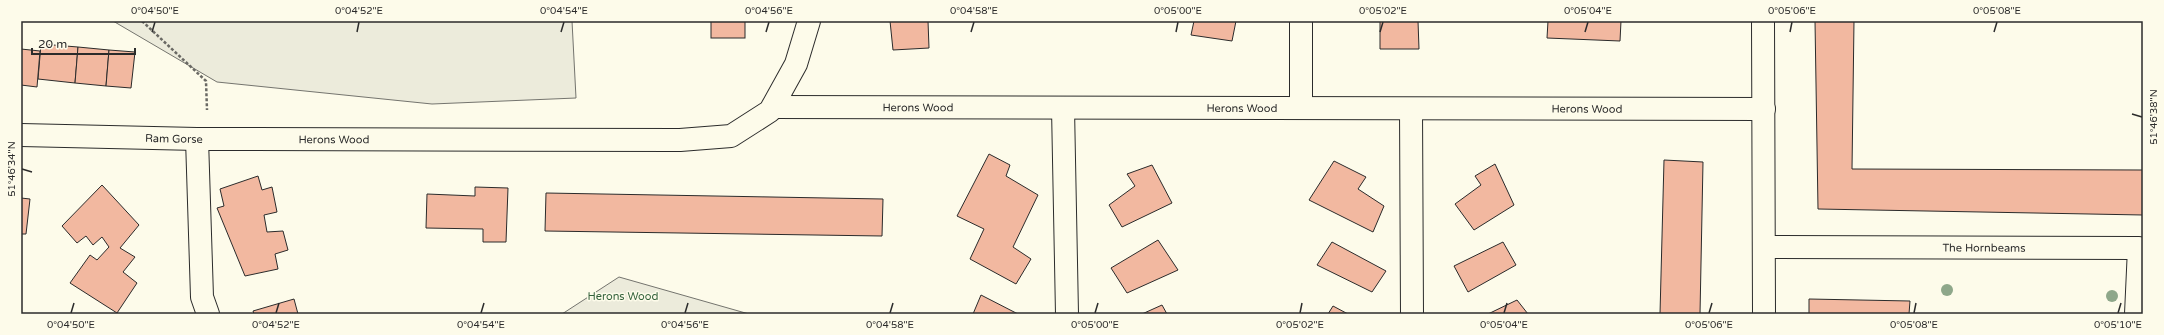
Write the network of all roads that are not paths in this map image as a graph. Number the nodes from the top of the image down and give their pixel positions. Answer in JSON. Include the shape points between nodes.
{"nodes":[{"id":1,"x":808,"y":21,"type":"edge"},
{"id":2,"x":1301,"y":21,"type":"edge"},
{"id":3,"x":1764,"y":21,"type":"edge"},
{"id":4,"x":772,"y":107,"type":"junction"},
{"id":5,"x":1063,"y":108,"type":"junction"},
{"id":6,"x":1301,"y":108,"type":"junction"},
{"id":7,"x":1411,"y":109,"type":"junction"},
{"id":8,"x":1764,"y":110,"type":"junction"},
{"id":9,"x":21,"y":136,"type":"edge"},
{"id":10,"x":203,"y":138,"type":"junction"},
{"id":11,"x":1764,"y":247,"type":"junction"},
{"id":12,"x":208,"y":314,"type":"edge"},
{"id":13,"x":1067,"y":314,"type":"edge"},
{"id":14,"x":1412,"y":314,"type":"edge"},
{"id":15,"x":1764,"y":314,"type":"edge"},
{"id":16,"x":2136,"y":314,"type":"edge"}],
"edges":[{"from":1,"to":4,"type":"street","name":"Herons Wood","via":[[796,64]]},
{"from":2,"to":6,"type":"street"},
{"from":3,"to":8,"type":"street"},
{"from":4,"to":5,"type":"street","name":"Herons Wood"},
{"from":4,"to":10,"type":"street","name":"Herons Wood","via":[[770,111],[731,136],[680,140]]},
{"from":5,"to":6,"type":"street","name":"Herons Wood"},
{"from":5,"to":13,"type":"street"},
{"from":6,"to":7,"type":"street","name":"Herons Wood"},
{"from":7,"to":8,"type":"street","name":"Herons Wood"},
{"from":7,"to":14,"type":"street"},
{"from":8,"to":11,"type":"street"},
{"from":9,"to":10,"type":"street","name":"Ram Gorse"},
{"from":10,"to":12,"type":"street","name":"Ram Gorse","via":[[202,297]]},
{"from":11,"to":15,"type":"street"},
{"from":11,"to":16,"type":"street","name":"The Hornbeams","via":[[2139,248]]}]}
